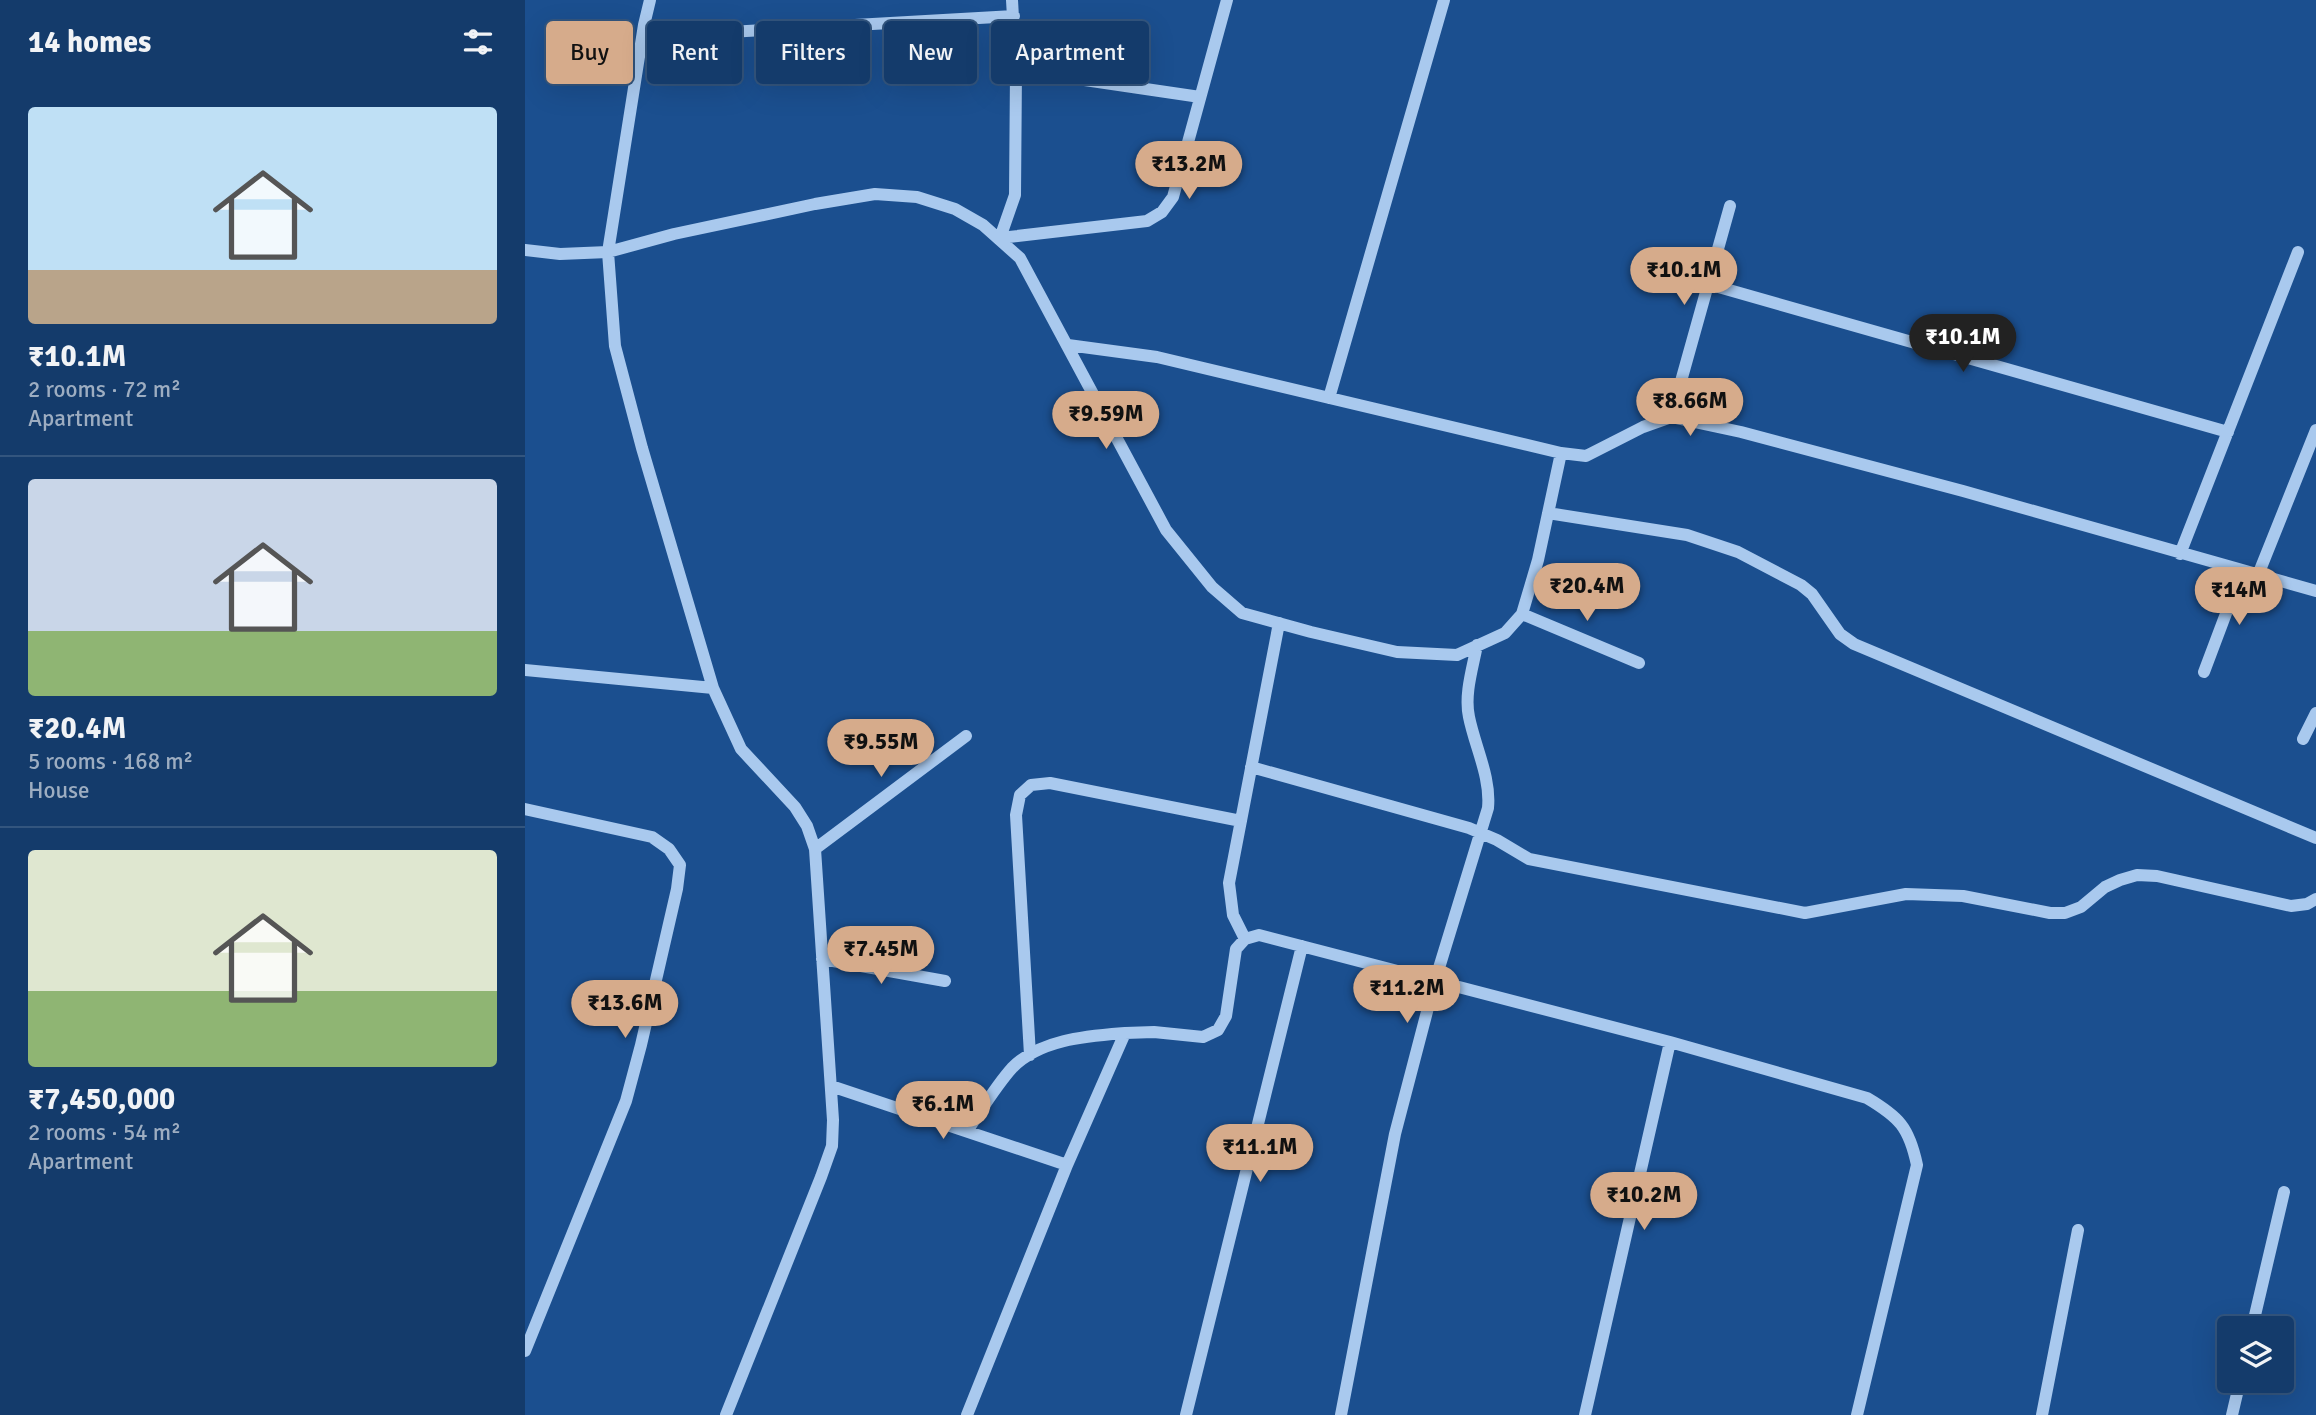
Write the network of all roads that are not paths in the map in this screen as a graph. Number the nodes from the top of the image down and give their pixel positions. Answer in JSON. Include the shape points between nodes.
{"nodes":[{"id":1,"x":650,"y":0,"type":"edge"},
{"id":2,"x":1012,"y":0,"type":"edge"},
{"id":3,"x":1227,"y":0,"type":"edge"},
{"id":4,"x":1444,"y":0,"type":"edge"},
{"id":5,"x":1014,"y":16,"type":"junction"},
{"id":6,"x":1014,"y":21,"type":"edge"},
{"id":7,"x":642,"y":37,"type":"junction"},
{"id":8,"x":1016,"y":84,"type":"edge"},
{"id":9,"x":1111,"y":84,"type":"edge"},
{"id":10,"x":1200,"y":97,"type":"junction"},
{"id":11,"x":1730,"y":206,"type":"dead end"},
{"id":12,"x":1000,"y":238,"type":"junction"},
{"id":13,"x":525,"y":250,"type":"edge"},
{"id":14,"x":608,"y":252,"type":"junction"},
{"id":15,"x":2298,"y":252,"type":"dead end"},
{"id":16,"x":1708,"y":284,"type":"junction"},
{"id":17,"x":1068,"y":345,"type":"junction"},
{"id":18,"x":1329,"y":398,"type":"junction"},
{"id":19,"x":1671,"y":417,"type":"junction"},
{"id":20,"x":2316,"y":430,"type":"edge"},
{"id":21,"x":2228,"y":432,"type":"junction"},
{"id":22,"x":1561,"y":453,"type":"junction"},
{"id":23,"x":1548,"y":513,"type":"junction"},
{"id":24,"x":2180,"y":554,"type":"junction"},
{"id":25,"x":2242,"y":571,"type":"junction"},
{"id":26,"x":2258,"y":575,"type":"junction"},
{"id":27,"x":2316,"y":591,"type":"edge"},
{"id":28,"x":1522,"y":614,"type":"junction"},
{"id":29,"x":1279,"y":623,"type":"junction"},
{"id":30,"x":1477,"y":645,"type":"junction"},
{"id":31,"x":1639,"y":663,"type":"dead end"},
{"id":32,"x":525,"y":670,"type":"edge"},
{"id":33,"x":2204,"y":672,"type":"dead end"},
{"id":34,"x":713,"y":688,"type":"junction"},
{"id":35,"x":2316,"y":713,"type":"edge"},
{"id":36,"x":966,"y":736,"type":"dead end"},
{"id":37,"x":2303,"y":739,"type":"dead end"},
{"id":38,"x":1251,"y":767,"type":"junction"},
{"id":39,"x":525,"y":809,"type":"edge"},
{"id":40,"x":1241,"y":821,"type":"junction"},
{"id":41,"x":1481,"y":832,"type":"junction"},
{"id":42,"x":2316,"y":838,"type":"edge"},
{"id":43,"x":815,"y":849,"type":"junction"},
{"id":44,"x":2316,"y":899,"type":"edge"},
{"id":45,"x":1245,"y":939,"type":"junction"},
{"id":46,"x":1301,"y":946,"type":"junction"},
{"id":47,"x":822,"y":959,"type":"junction"},
{"id":48,"x":945,"y":981,"type":"dead end"},
{"id":49,"x":1435,"y":981,"type":"junction"},
{"id":50,"x":1125,"y":1033,"type":"junction"},
{"id":51,"x":1670,"y":1042,"type":"junction"},
{"id":52,"x":1030,"y":1055,"type":"junction"},
{"id":53,"x":831,"y":1086,"type":"junction"},
{"id":54,"x":967,"y":1131,"type":"junction"},
{"id":55,"x":1067,"y":1165,"type":"junction"},
{"id":56,"x":2284,"y":1192,"type":"dead end"},
{"id":57,"x":2078,"y":1230,"type":"dead end"},
{"id":58,"x":2255,"y":1316,"type":"edge"},
{"id":59,"x":525,"y":1351,"type":"edge"},
{"id":60,"x":2237,"y":1393,"type":"edge"},
{"id":61,"x":726,"y":1415,"type":"edge"},
{"id":62,"x":967,"y":1415,"type":"edge"},
{"id":63,"x":1186,"y":1415,"type":"edge"},
{"id":64,"x":1341,"y":1415,"type":"edge"},
{"id":65,"x":1585,"y":1415,"type":"edge"},
{"id":66,"x":1857,"y":1415,"type":"edge"},
{"id":67,"x":2042,"y":1415,"type":"edge"},
{"id":68,"x":2232,"y":1415,"type":"edge"}],
"edges":[{"from":1,"to":7,"type":"street"},
{"from":2,"to":5,"type":"street"},
{"from":3,"to":10,"type":"street"},
{"from":4,"to":18,"type":"street"},
{"from":5,"to":6,"type":"street"},
{"from":5,"to":7,"type":"street"},
{"from":7,"to":14,"type":"street"},
{"from":8,"to":12,"type":"street","via":[[1015,195]]},
{"from":9,"to":10,"type":"street"},
{"from":10,"to":12,"type":"street","via":[[1173,197],[1163,212],[1147,221]]},
{"from":11,"to":16,"type":"street"},
{"from":12,"to":14,"type":"street","via":[[955,209],[917,197],[875,194],[725,223]]},
{"from":12,"to":17,"type":"street","via":[[1020,258]]},
{"from":13,"to":14,"type":"street"},
{"from":14,"to":34,"type":"street","via":[[615,346]]},
{"from":15,"to":21,"type":"street"},
{"from":16,"to":19,"type":"street"},
{"from":16,"to":21,"type":"street"},
{"from":17,"to":18,"type":"street","via":[[1157,357]]},
{"from":17,"to":29,"type":"street","via":[[1166,530],[1212,587],[1242,613]]},
{"from":18,"to":22,"type":"street"},
{"from":19,"to":22,"type":"street","via":[[1586,456]]},
{"from":19,"to":24,"type":"street","via":[[1885,470]]},
{"from":20,"to":26,"type":"street"},
{"from":21,"to":24,"type":"street"},
{"from":22,"to":23,"type":"street"},
{"from":23,"to":28,"type":"street"},
{"from":23,"to":42,"type":"street","via":[[1687,535],[1738,552],[1801,585],[1840,634],[1854,644]]},
{"from":24,"to":25,"type":"street"},
{"from":25,"to":26,"type":"street"},
{"from":25,"to":33,"type":"street"},
{"from":26,"to":27,"type":"street"},
{"from":28,"to":30,"type":"street","via":[[1505,633]]},
{"from":28,"to":31,"type":"street"},
{"from":29,"to":30,"type":"street","via":[[1397,652],[1457,655]]},
{"from":29,"to":38,"type":"street"},
{"from":30,"to":41,"type":"street","via":[[1468,714],[1489,792]]},
{"from":32,"to":34,"type":"street"},
{"from":34,"to":43,"type":"street","via":[[741,749],[795,807]]},
{"from":35,"to":37,"type":"street"},
{"from":36,"to":43,"type":"street"},
{"from":38,"to":40,"type":"street"},
{"from":38,"to":41,"type":"street"},
{"from":39,"to":59,"type":"street","via":[[652,837],[669,849],[680,865],[626,1101]]},
{"from":40,"to":45,"type":"street","via":[[1229,883],[1233,915]]},
{"from":40,"to":52,"type":"street","via":[[1050,783],[1031,785],[1020,795],[1016,815]]},
{"from":41,"to":44,"type":"street","via":[[1529,859],[1805,913],[1906,894],[1963,896],[2065,913],[2081,907],[2105,887],[2137,875],[2291,906]]},
{"from":41,"to":49,"type":"street"},
{"from":43,"to":47,"type":"street"},
{"from":45,"to":46,"type":"street","via":[[1259,935]]},
{"from":45,"to":50,"type":"street","via":[[1237,949],[1226,1016],[1218,1030],[1203,1037]]},
{"from":46,"to":49,"type":"street"},
{"from":46,"to":63,"type":"street"},
{"from":47,"to":48,"type":"street"},
{"from":47,"to":53,"type":"street"},
{"from":49,"to":51,"type":"street"},
{"from":49,"to":64,"type":"street","via":[[1395,1134]]},
{"from":50,"to":52,"type":"street","via":[[1083,1037]]},
{"from":50,"to":55,"type":"street"},
{"from":51,"to":65,"type":"street"},
{"from":51,"to":66,"type":"street","via":[[1867,1098],[1895,1114],[1912,1142],[1917,1165]]},
{"from":52,"to":54,"type":"street","via":[[1012,1068]]},
{"from":53,"to":54,"type":"street"},
{"from":53,"to":61,"type":"street","via":[[832,1146]]},
{"from":54,"to":55,"type":"street"},
{"from":55,"to":62,"type":"street"},
{"from":56,"to":58,"type":"street"},
{"from":57,"to":67,"type":"street"},
{"from":60,"to":68,"type":"street"}]}
